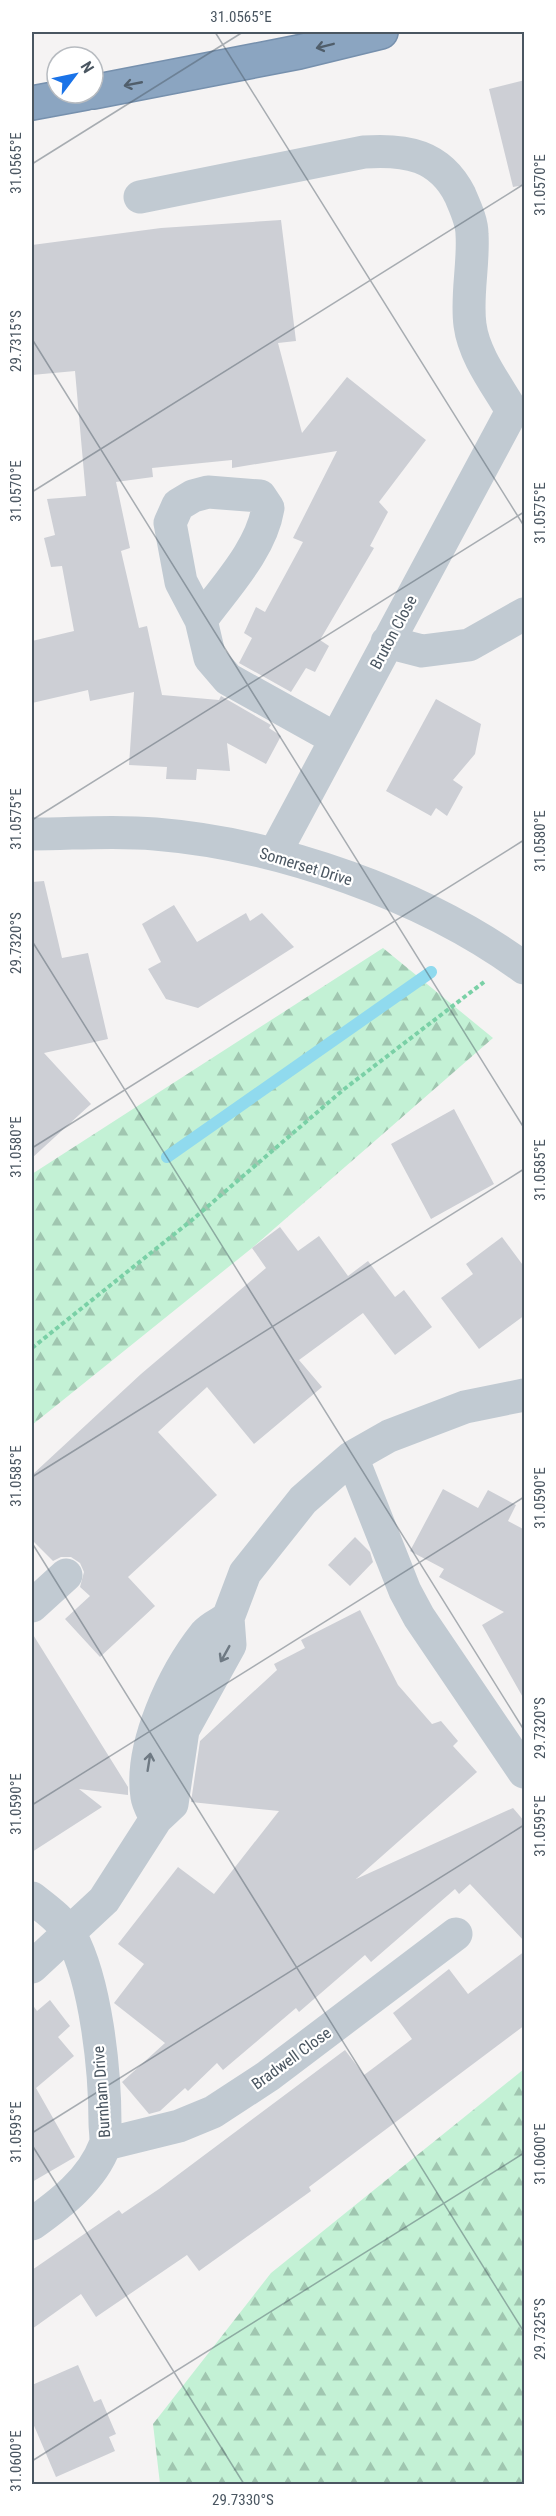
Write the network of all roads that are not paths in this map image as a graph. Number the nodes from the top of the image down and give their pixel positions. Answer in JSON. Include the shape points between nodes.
{"nodes":[{"id":1,"x":381,"y":32,"type":"edge"},
{"id":2,"x":105,"y":90,"type":"edge"},
{"id":3,"x":140,"y":198,"type":"dead end"},
{"id":4,"x":518,"y":407,"type":"edge"},
{"id":5,"x":525,"y":614,"type":"edge"},
{"id":6,"x":201,"y":620,"type":"dead end"},
{"id":7,"x":387,"y":642,"type":"junction"},
{"id":8,"x":336,"y":739,"type":"junction"},
{"id":9,"x":32,"y":834,"type":"edge"},
{"id":10,"x":275,"y":853,"type":"junction"},
{"id":11,"x":519,"y":964,"type":"edge"},
{"id":12,"x":525,"y":1395,"type":"edge"},
{"id":13,"x":352,"y":1457,"type":"junction"},
{"id":14,"x":66,"y":1575,"type":"dead end"},
{"id":15,"x":32,"y":1606,"type":"edge"},
{"id":16,"x":525,"y":1772,"type":"edge"},
{"id":17,"x":32,"y":1898,"type":"edge"},
{"id":18,"x":69,"y":1934,"type":"junction"},
{"id":19,"x":456,"y":1934,"type":"dead end"},
{"id":20,"x":32,"y":1967,"type":"edge"},
{"id":21,"x":106,"y":2144,"type":"junction"},
{"id":22,"x":32,"y":2224,"type":"edge"}],
"edges":[{"from":1,"to":2,"type":"highway","one_way":true},
{"from":3,"to":4,"type":"street","via":[[364,152],[393,150],[415,154],[436,164],[453,182],[465,205],[472,232],[470,325],[474,342]]},
{"from":4,"to":7,"type":"street","name":"Bruton Close"},
{"from":5,"to":7,"type":"street","via":[[469,645],[422,651]]},
{"from":6,"to":8,"type":"street","via":[[210,658],[228,679]]},
{"from":7,"to":8,"type":"street","name":"Bruton Close"},
{"from":8,"to":10,"type":"street","name":"Bruton Close"},
{"from":9,"to":10,"type":"street","name":"Somerset Drive","via":[[155,834]]},
{"from":10,"to":11,"type":"street","name":"Somerset Drive","via":[[410,900]]},
{"from":12,"to":13,"type":"street","via":[[433,1418]]},
{"from":13,"to":16,"type":"street","via":[[419,1617]]},
{"from":13,"to":18,"type":"street","via":[[303,1500],[245,1573],[228,1618],[207,1632],[182,1669],[157,1720],[148,1767],[147,1798],[156,1819],[104,1899]]},
{"from":14,"to":15,"type":"street"},
{"from":17,"to":18,"type":"street","name":"Burnham Drive","via":[[53,1914]]},
{"from":18,"to":20,"type":"street"},
{"from":18,"to":21,"type":"street","name":"Burnham Drive","via":[[86,1976],[96,2024]]},
{"from":19,"to":21,"type":"street","name":"Bradwell Close","via":[[268,2076],[213,2112],[179,2126]]},
{"from":21,"to":22,"type":"street","name":"Burnham Drive","via":[[87,2176],[62,2203]]}]}
